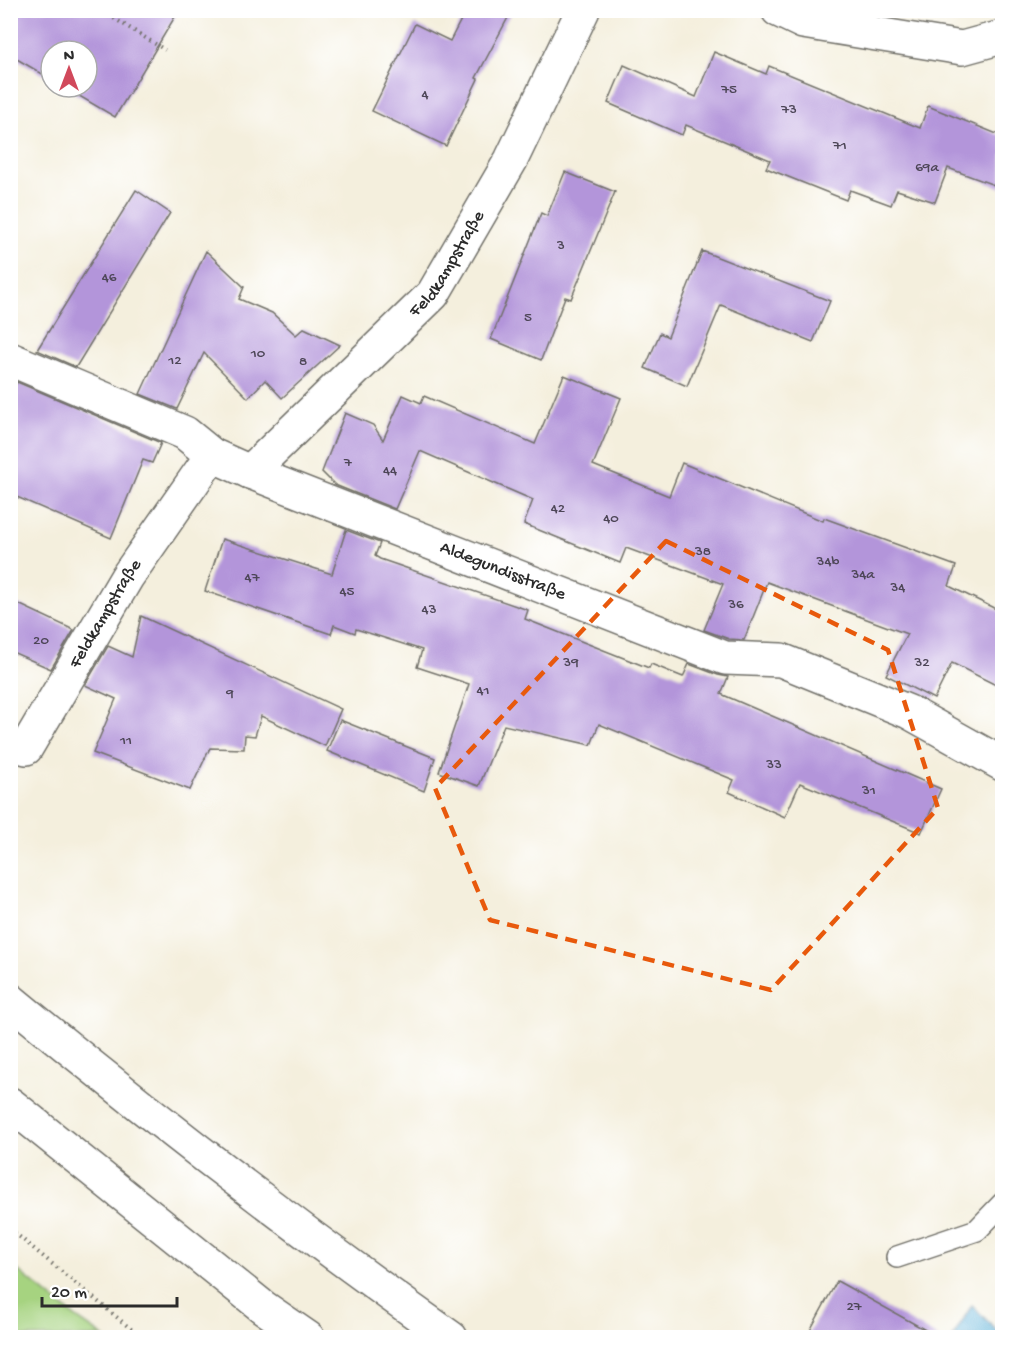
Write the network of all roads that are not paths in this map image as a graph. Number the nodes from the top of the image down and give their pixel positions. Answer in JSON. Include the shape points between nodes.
{"nodes":[{"id":1,"x":583,"y":10,"type":"edge"},
{"id":2,"x":778,"y":10,"type":"edge"},
{"id":3,"x":1002,"y":37,"type":"edge"},
{"id":4,"x":10,"y":358,"type":"edge"},
{"id":5,"x":212,"y":455,"type":"junction"},
{"id":6,"x":250,"y":472,"type":"junction"},
{"id":7,"x":26,"y":748,"type":"dead end"},
{"id":8,"x":1002,"y":764,"type":"edge"},
{"id":9,"x":10,"y":1000,"type":"edge"},
{"id":10,"x":10,"y":1104,"type":"edge"},
{"id":11,"x":1002,"y":1204,"type":"edge"},
{"id":12,"x":897,"y":1257,"type":"dead end"},
{"id":13,"x":308,"y":1338,"type":"edge"},
{"id":14,"x":451,"y":1338,"type":"edge"}],
"edges":[{"from":1,"to":6,"type":"main road","name":"Feldkampstraße","via":[[512,159],[433,294]]},
{"from":2,"to":3,"type":"main road","via":[[803,22],[962,48]]},
{"from":4,"to":5,"type":"main road","name":"Aldegundisstraße","via":[[185,433]]},
{"from":5,"to":6,"type":"main road","name":"Aldegundisstraße"},
{"from":5,"to":7,"type":"main road","name":"Feldkampstraße","via":[[127,577]]},
{"from":6,"to":8,"type":"main road","name":"Aldegundisstraße","via":[[725,658],[781,660],[909,712]]},
{"from":9,"to":14,"type":"main road","via":[[339,1258]]},
{"from":10,"to":13,"type":"main road","via":[[263,1307]]},
{"from":11,"to":12,"type":"lane","via":[[977,1230]]}]}
